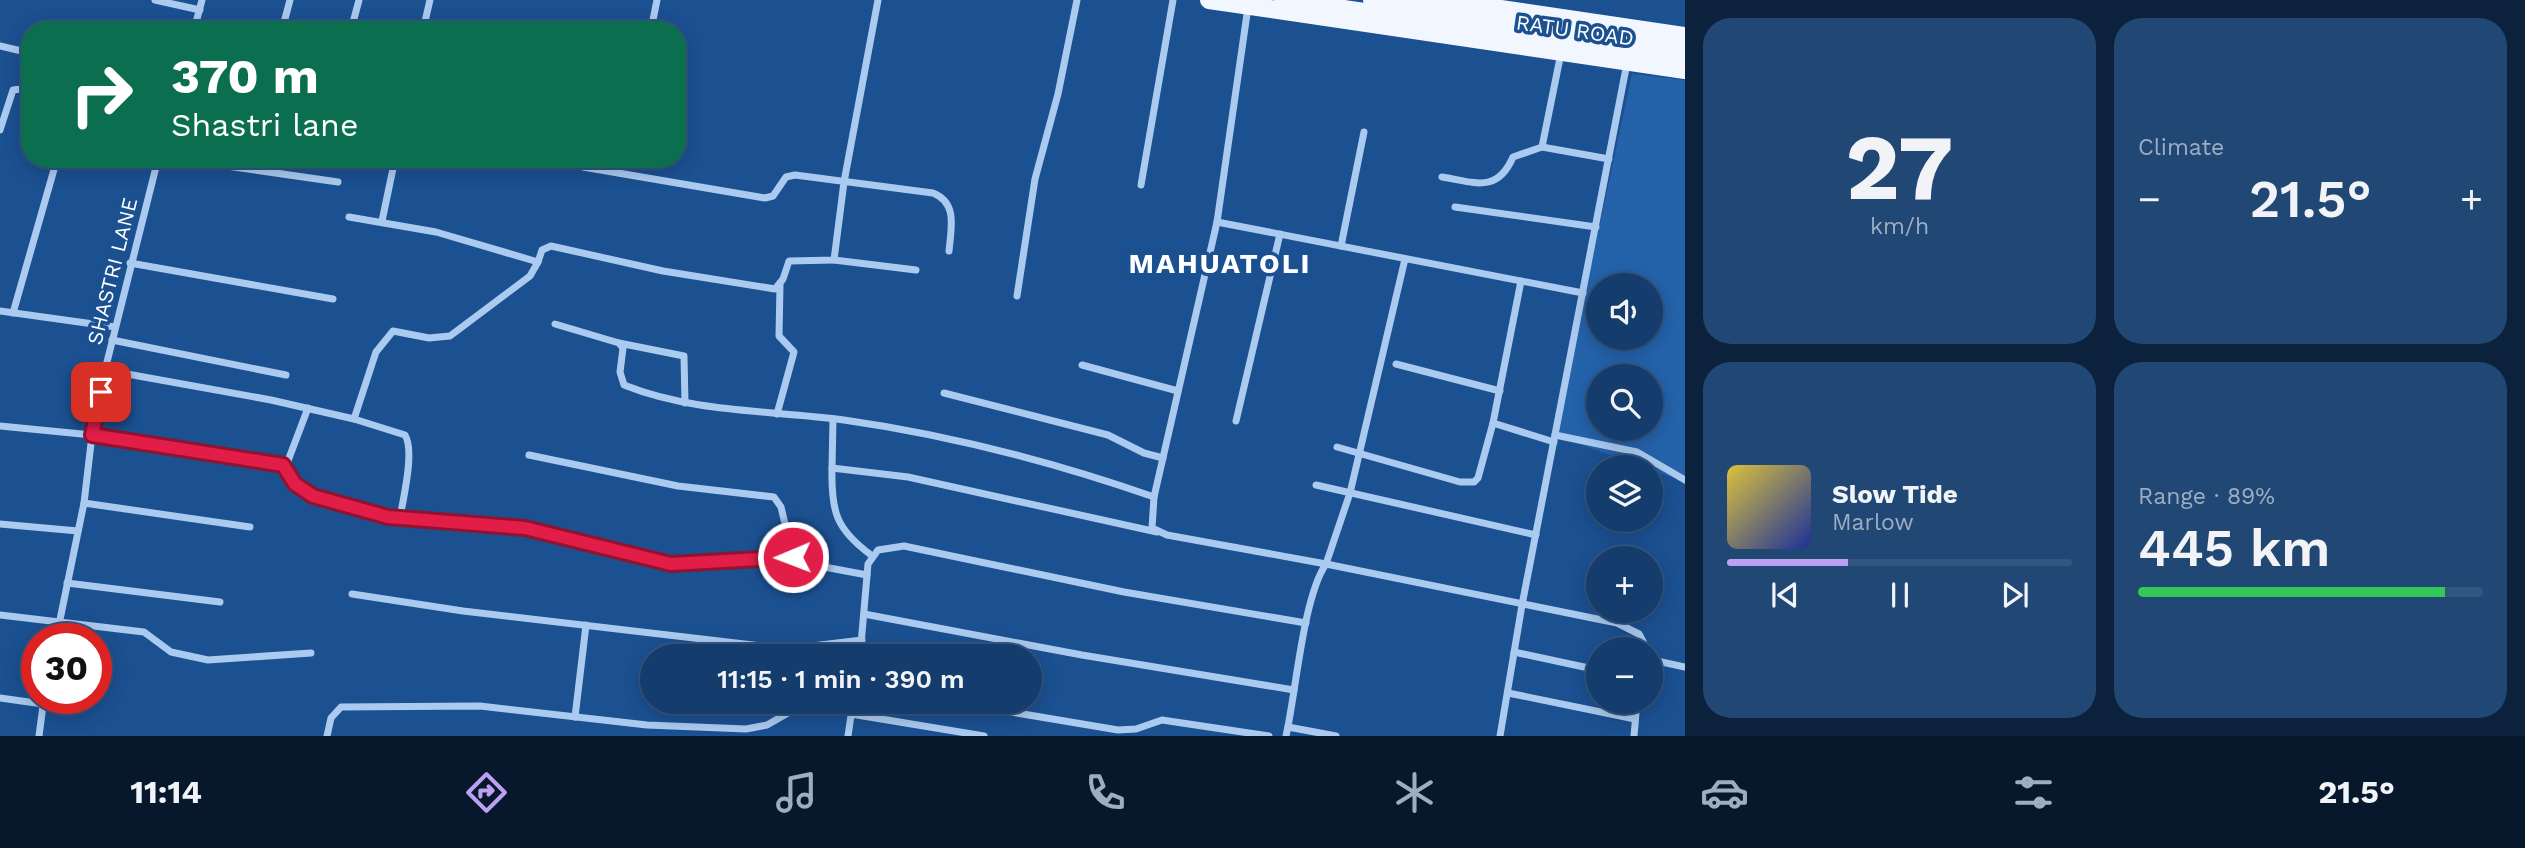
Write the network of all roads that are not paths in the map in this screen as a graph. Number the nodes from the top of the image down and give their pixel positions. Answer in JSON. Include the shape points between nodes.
{"nodes":[{"id":1,"x":155,"y":0,"type":"edge"},
{"id":2,"x":202,"y":0,"type":"edge"},
{"id":3,"x":290,"y":0,"type":"edge"},
{"id":4,"x":359,"y":0,"type":"edge"},
{"id":5,"x":430,"y":0,"type":"edge"},
{"id":6,"x":657,"y":0,"type":"edge"},
{"id":7,"x":878,"y":0,"type":"edge"},
{"id":8,"x":1077,"y":0,"type":"edge"},
{"id":9,"x":1173,"y":0,"type":"edge"},
{"id":10,"x":1209,"y":0,"type":"edge"},
{"id":11,"x":1283,"y":0,"type":"edge"},
{"id":12,"x":1372,"y":0,"type":"edge"},
{"id":13,"x":1440,"y":0,"type":"edge"},
{"id":14,"x":1248,"y":7,"type":"junction"},
{"id":15,"x":200,"y":10,"type":"junction"},
{"id":16,"x":197,"y":21,"type":"edge"},
{"id":17,"x":284,"y":21,"type":"edge"},
{"id":18,"x":353,"y":21,"type":"edge"},
{"id":19,"x":425,"y":21,"type":"edge"},
{"id":20,"x":653,"y":21,"type":"edge"},
{"id":21,"x":1633,"y":27,"type":"junction"},
{"id":22,"x":1685,"y":36,"type":"edge"},
{"id":23,"x":1685,"y":46,"type":"edge"},
{"id":24,"x":0,"y":47,"type":"edge"},
{"id":25,"x":21,"y":51,"type":"edge"},
{"id":26,"x":1562,"y":52,"type":"junction"},
{"id":27,"x":1685,"y":59,"type":"edge"},
{"id":28,"x":1628,"y":60,"type":"junction"},
{"id":29,"x":1685,"y":70,"type":"edge"},
{"id":30,"x":21,"y":89,"type":"edge"},
{"id":31,"x":1,"y":118,"type":"edge"},
{"id":32,"x":0,"y":130,"type":"edge"},
{"id":33,"x":1364,"y":132,"type":"dead end"},
{"id":34,"x":1542,"y":147,"type":"junction"},
{"id":35,"x":1609,"y":159,"type":"junction"},
{"id":36,"x":54,"y":168,"type":"edge"},
{"id":37,"x":156,"y":168,"type":"edge"},
{"id":38,"x":242,"y":168,"type":"edge"},
{"id":39,"x":393,"y":168,"type":"edge"},
{"id":40,"x":589,"y":168,"type":"edge"},
{"id":41,"x":247,"y":169,"type":"joint"},
{"id":42,"x":1442,"y":177,"type":"dead end"},
{"id":43,"x":338,"y":182,"type":"dead end"},
{"id":44,"x":844,"y":182,"type":"junction"},
{"id":45,"x":1141,"y":185,"type":"dead end"},
{"id":46,"x":1455,"y":207,"type":"dead end"},
{"id":47,"x":349,"y":217,"type":"dead end"},
{"id":48,"x":382,"y":221,"type":"junction"},
{"id":49,"x":1217,"y":222,"type":"junction"},
{"id":50,"x":1595,"y":227,"type":"junction"},
{"id":51,"x":1280,"y":234,"type":"junction"},
{"id":52,"x":1341,"y":246,"type":"junction"},
{"id":53,"x":949,"y":251,"type":"dead end"},
{"id":54,"x":1405,"y":258,"type":"junction"},
{"id":55,"x":834,"y":260,"type":"junction"},
{"id":56,"x":538,"y":262,"type":"junction"},
{"id":57,"x":130,"y":263,"type":"junction"},
{"id":58,"x":916,"y":270,"type":"dead end"},
{"id":59,"x":1521,"y":281,"type":"junction"},
{"id":60,"x":780,"y":285,"type":"junction"},
{"id":61,"x":1583,"y":293,"type":"junction"},
{"id":62,"x":1017,"y":296,"type":"dead end"},
{"id":63,"x":333,"y":299,"type":"dead end"},
{"id":64,"x":0,"y":311,"type":"edge"},
{"id":65,"x":13,"y":313,"type":"junction"},
{"id":66,"x":555,"y":324,"type":"dead end"},
{"id":67,"x":115,"y":327,"type":"junction"},
{"id":68,"x":112,"y":340,"type":"junction"},
{"id":69,"x":619,"y":343,"type":"junction"},
{"id":70,"x":1396,"y":364,"type":"dead end"},
{"id":71,"x":1082,"y":365,"type":"dead end"},
{"id":72,"x":105,"y":370,"type":"junction"},
{"id":73,"x":286,"y":375,"type":"dead end"},
{"id":74,"x":1178,"y":391,"type":"junction"},
{"id":75,"x":1500,"y":391,"type":"junction"},
{"id":76,"x":944,"y":393,"type":"dead end"},
{"id":77,"x":685,"y":402,"type":"junction"},
{"id":78,"x":308,"y":408,"type":"junction"},
{"id":79,"x":778,"y":414,"type":"junction"},
{"id":80,"x":354,"y":419,"type":"junction"},
{"id":81,"x":833,"y":419,"type":"junction"},
{"id":82,"x":1236,"y":421,"type":"dead end"},
{"id":83,"x":1493,"y":423,"type":"junction"},
{"id":84,"x":0,"y":426,"type":"edge"},
{"id":85,"x":92,"y":435,"type":"junction"},
{"id":86,"x":1555,"y":438,"type":"junction"},
{"id":87,"x":1337,"y":447,"type":"dead end"},
{"id":88,"x":1359,"y":453,"type":"junction"},
{"id":89,"x":529,"y":455,"type":"dead end"},
{"id":90,"x":1163,"y":458,"type":"junction"},
{"id":91,"x":832,"y":468,"type":"junction"},
{"id":92,"x":289,"y":470,"type":"junction"},
{"id":93,"x":1685,"y":480,"type":"edge"},
{"id":94,"x":1316,"y":485,"type":"dead end"},
{"id":95,"x":1349,"y":493,"type":"junction"},
{"id":96,"x":1154,"y":497,"type":"junction"},
{"id":97,"x":84,"y":503,"type":"junction"},
{"id":98,"x":400,"y":518,"type":"junction"},
{"id":99,"x":0,"y":524,"type":"edge"},
{"id":100,"x":250,"y":527,"type":"dead end"},
{"id":101,"x":78,"y":531,"type":"junction"},
{"id":102,"x":1158,"y":532,"type":"junction"},
{"id":103,"x":1536,"y":535,"type":"junction"},
{"id":104,"x":871,"y":555,"type":"junction"},
{"id":105,"x":793,"y":557,"type":"junction"},
{"id":106,"x":1326,"y":564,"type":"junction"},
{"id":107,"x":867,"y":575,"type":"junction"},
{"id":108,"x":66,"y":583,"type":"junction"},
{"id":109,"x":352,"y":594,"type":"dead end"},
{"id":110,"x":220,"y":602,"type":"dead end"},
{"id":111,"x":1522,"y":605,"type":"junction"},
{"id":112,"x":864,"y":614,"type":"junction"},
{"id":113,"x":0,"y":615,"type":"edge"},
{"id":114,"x":52,"y":623,"type":"edge"},
{"id":115,"x":58,"y":623,"type":"edge"},
{"id":116,"x":1306,"y":623,"type":"junction"},
{"id":117,"x":586,"y":625,"type":"junction"},
{"id":118,"x":112,"y":629,"type":"edge"},
{"id":119,"x":1641,"y":637,"type":"edge"},
{"id":120,"x":862,"y":640,"type":"junction"},
{"id":121,"x":862,"y":644,"type":"edge"},
{"id":122,"x":1514,"y":652,"type":"junction"},
{"id":123,"x":311,"y":653,"type":"dead end"},
{"id":124,"x":1663,"y":662,"type":"edge"},
{"id":125,"x":1586,"y":667,"type":"edge"},
{"id":126,"x":1685,"y":667,"type":"edge"},
{"id":127,"x":1294,"y":691,"type":"junction"},
{"id":128,"x":1508,"y":693,"type":"junction"},
{"id":129,"x":0,"y":698,"type":"edge"},
{"id":130,"x":21,"y":699,"type":"edge"},
{"id":131,"x":42,"y":714,"type":"edge"},
{"id":132,"x":786,"y":714,"type":"edge"},
{"id":133,"x":851,"y":714,"type":"joint"},
{"id":134,"x":1023,"y":714,"type":"edge"},
{"id":135,"x":1636,"y":714,"type":"edge"},
{"id":136,"x":575,"y":717,"type":"junction"},
{"id":137,"x":1635,"y":719,"type":"junction"},
{"id":138,"x":1288,"y":727,"type":"junction"},
{"id":139,"x":39,"y":736,"type":"edge"},
{"id":140,"x":327,"y":736,"type":"edge"},
{"id":141,"x":848,"y":736,"type":"edge"},
{"id":142,"x":984,"y":736,"type":"edge"},
{"id":143,"x":1269,"y":736,"type":"edge"},
{"id":144,"x":1286,"y":736,"type":"edge"},
{"id":145,"x":1336,"y":736,"type":"edge"},
{"id":146,"x":1500,"y":736,"type":"edge"},
{"id":147,"x":1634,"y":736,"type":"edge"}],
"edges":[{"from":1,"to":15,"type":"street"},
{"from":2,"to":15,"type":"street"},
{"from":3,"to":17,"type":"street"},
{"from":4,"to":18,"type":"street"},
{"from":5,"to":19,"type":"street"},
{"from":6,"to":20,"type":"street"},
{"from":7,"to":44,"type":"street"},
{"from":8,"to":62,"type":"street","via":[[1059,94],[1035,179]]},
{"from":9,"to":45,"type":"street"},
{"from":10,"to":14,"type":"main road","name":"RATU ROAD"},
{"from":11,"to":27,"type":"main road","bridge":true},
{"from":12,"to":23,"type":"main road","bridge":true},
{"from":13,"to":21,"type":"main road","name":"RATU ROAD"},
{"from":14,"to":26,"type":"main road","name":"RATU ROAD"},
{"from":14,"to":49,"type":"street"},
{"from":15,"to":16,"type":"street"},
{"from":21,"to":22,"type":"main road","name":"RATU ROAD"},
{"from":21,"to":28,"type":"street"},
{"from":24,"to":25,"type":"street"},
{"from":26,"to":28,"type":"main road","name":"RATU ROAD"},
{"from":26,"to":34,"type":"street"},
{"from":28,"to":29,"type":"main road","name":"RATU ROAD"},
{"from":28,"to":35,"type":"street"},
{"from":30,"to":31,"type":"street","via":[[13,90]]},
{"from":31,"to":32,"type":"street"},
{"from":33,"to":52,"type":"street"},
{"from":34,"to":35,"type":"street"},
{"from":34,"to":42,"type":"street","via":[[1513,157],[1505,174],[1489,183]]},
{"from":35,"to":50,"type":"street"},
{"from":36,"to":65,"type":"street"},
{"from":37,"to":57,"type":"street","name":"SHASTRI LANE"},
{"from":38,"to":41,"type":"street"},
{"from":39,"to":48,"type":"street"},
{"from":40,"to":44,"type":"street","via":[[765,198],[795,174]]},
{"from":41,"to":43,"type":"street"},
{"from":44,"to":53,"type":"street","via":[[942,197],[951,210]]},
{"from":44,"to":55,"type":"street"},
{"from":46,"to":50,"type":"street"},
{"from":47,"to":48,"type":"street"},
{"from":48,"to":56,"type":"street"},
{"from":49,"to":51,"type":"street"},
{"from":49,"to":74,"type":"street"},
{"from":50,"to":61,"type":"street"},
{"from":51,"to":52,"type":"street"},
{"from":51,"to":82,"type":"street"},
{"from":52,"to":54,"type":"street"},
{"from":54,"to":59,"type":"street"},
{"from":54,"to":88,"type":"street"},
{"from":55,"to":58,"type":"street"},
{"from":55,"to":60,"type":"street","via":[[789,261]]},
{"from":56,"to":60,"type":"street","via":[[542,250],[551,246],[768,290]]},
{"from":56,"to":80,"type":"street","via":[[530,276],[450,336],[429,338],[393,331],[376,352]]},
{"from":57,"to":63,"type":"street"},
{"from":57,"to":67,"type":"street","name":"SHASTRI LANE"},
{"from":59,"to":61,"type":"street"},
{"from":59,"to":75,"type":"street"},
{"from":60,"to":79,"type":"street","via":[[779,336],[794,352]]},
{"from":61,"to":86,"type":"street"},
{"from":64,"to":65,"type":"street"},
{"from":65,"to":67,"type":"street"},
{"from":66,"to":69,"type":"street"},
{"from":67,"to":68,"type":"street","name":"SHASTRI LANE"},
{"from":68,"to":72,"type":"street","name":"SHASTRI LANE"},
{"from":68,"to":73,"type":"street"},
{"from":69,"to":77,"type":"street","via":[[624,385]]},
{"from":69,"to":77,"type":"street","via":[[684,356]]},
{"from":70,"to":75,"type":"street"},
{"from":71,"to":74,"type":"street"},
{"from":72,"to":78,"type":"street"},
{"from":72,"to":85,"type":"street","name":"SHASTRI LANE"},
{"from":74,"to":90,"type":"street"},
{"from":75,"to":83,"type":"street"},
{"from":76,"to":90,"type":"street","via":[[1108,435]]},
{"from":77,"to":79,"type":"street"},
{"from":78,"to":80,"type":"street"},
{"from":78,"to":92,"type":"street","via":[[286,466]]},
{"from":79,"to":81,"type":"street"},
{"from":80,"to":98,"type":"street","via":[[397,431],[409,442]]},
{"from":81,"to":91,"type":"street"},
{"from":81,"to":96,"type":"street","via":[[1019,454]]},
{"from":83,"to":86,"type":"street"},
{"from":83,"to":88,"type":"street","via":[[1478,478],[1468,484]]},
{"from":84,"to":85,"type":"street"},
{"from":85,"to":92,"type":"street","via":[[283,465]]},
{"from":85,"to":97,"type":"street","name":"SHASTRI LANE"},
{"from":86,"to":93,"type":"street","via":[[1637,452]]},
{"from":86,"to":103,"type":"street"},
{"from":87,"to":88,"type":"street"},
{"from":88,"to":95,"type":"street"},
{"from":89,"to":105,"type":"street","via":[[678,486],[774,497]]},
{"from":90,"to":96,"type":"street"},
{"from":91,"to":102,"type":"street","via":[[908,477]]},
{"from":91,"to":104,"type":"street","via":[[831,499],[846,537]]},
{"from":92,"to":98,"type":"street","via":[[295,484],[313,496]]},
{"from":94,"to":95,"type":"street"},
{"from":95,"to":103,"type":"street"},
{"from":95,"to":106,"type":"street"},
{"from":96,"to":102,"type":"street","via":[[1150,521]]},
{"from":97,"to":100,"type":"street"},
{"from":97,"to":101,"type":"street","name":"SHASTRI LANE"},
{"from":98,"to":105,"type":"street","via":[[525,528],[671,564]]},
{"from":99,"to":101,"type":"street"},
{"from":101,"to":108,"type":"street","name":"SHASTRI LANE"},
{"from":102,"to":106,"type":"street"},
{"from":103,"to":111,"type":"street"},
{"from":104,"to":107,"type":"street"},
{"from":104,"to":116,"type":"street","via":[[904,546],[1124,592]]},
{"from":105,"to":107,"type":"street"},
{"from":106,"to":111,"type":"street"},
{"from":106,"to":116,"type":"street","via":[[1319,573]]},
{"from":107,"to":112,"type":"street"},
{"from":108,"to":110,"type":"street"},
{"from":108,"to":115,"type":"street","name":"SHASTRI LANE"},
{"from":109,"to":117,"type":"street"},
{"from":111,"to":119,"type":"street","via":[[1630,627]]},
{"from":111,"to":122,"type":"street"},
{"from":112,"to":120,"type":"street"},
{"from":112,"to":127,"type":"street"},
{"from":113,"to":114,"type":"street"},
{"from":116,"to":127,"type":"street"},
{"from":117,"to":120,"type":"street","via":[[787,649]]},
{"from":117,"to":136,"type":"street"},
{"from":118,"to":123,"type":"street","via":[[144,632],[171,652],[208,660]]},
{"from":120,"to":121,"type":"street"},
{"from":122,"to":125,"type":"street"},
{"from":122,"to":128,"type":"street"},
{"from":124,"to":126,"type":"street"},
{"from":127,"to":138,"type":"street"},
{"from":128,"to":137,"type":"street"},
{"from":128,"to":146,"type":"street"},
{"from":129,"to":130,"type":"street"},
{"from":131,"to":139,"type":"street"},
{"from":132,"to":136,"type":"street","via":[[747,729]]},
{"from":133,"to":141,"type":"street"},
{"from":133,"to":142,"type":"street"},
{"from":134,"to":143,"type":"street","via":[[1118,730],[1162,720]]},
{"from":135,"to":137,"type":"street"},
{"from":136,"to":140,"type":"street","via":[[480,706],[341,707],[331,718]]},
{"from":137,"to":147,"type":"street"},
{"from":138,"to":144,"type":"street"},
{"from":138,"to":145,"type":"street"}]}
